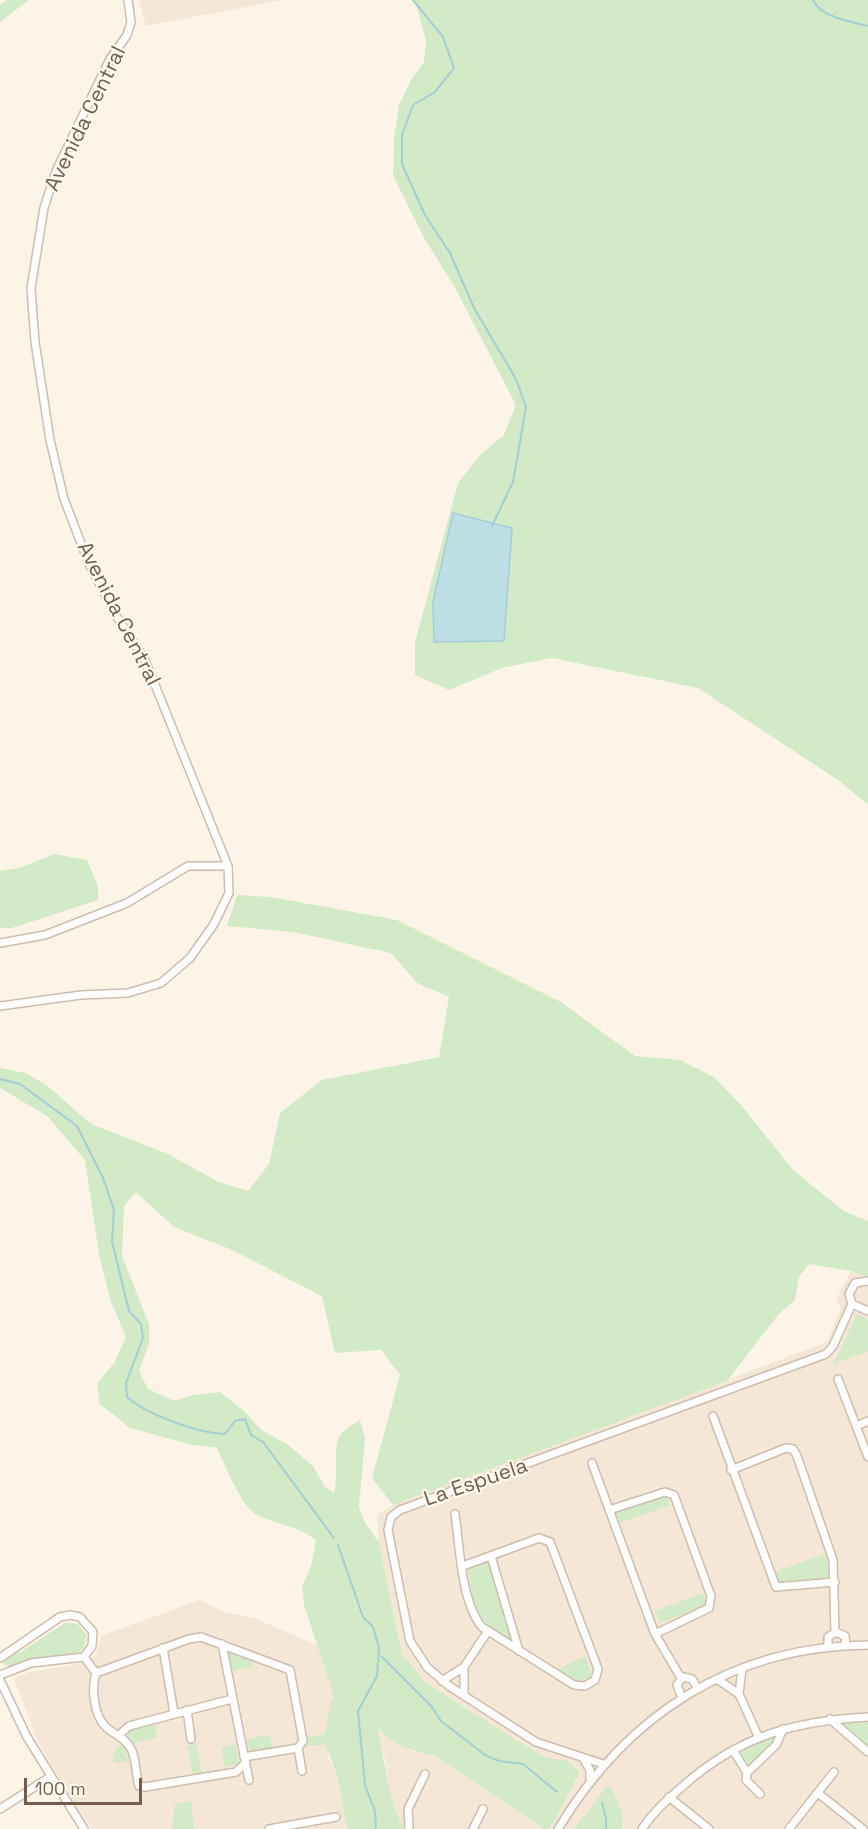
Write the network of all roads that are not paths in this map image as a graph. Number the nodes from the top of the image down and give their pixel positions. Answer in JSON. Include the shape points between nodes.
{"nodes":[{"id":1,"x":128,"y":0,"type":"edge"},
{"id":2,"x":228,"y":866,"type":"junction"},
{"id":3,"x":0,"y":943,"type":"edge"},
{"id":4,"x":0,"y":1006,"type":"edge"},
{"id":5,"x":868,"y":1281,"type":"edge"},
{"id":6,"x":852,"y":1304,"type":"junction"},
{"id":7,"x":868,"y":1311,"type":"edge"},
{"id":8,"x":838,"y":1379,"type":"dead end"},
{"id":9,"x":713,"y":1416,"type":"dead end"},
{"id":10,"x":868,"y":1421,"type":"edge"},
{"id":11,"x":857,"y":1426,"type":"junction"},
{"id":12,"x":868,"y":1456,"type":"edge"},
{"id":13,"x":592,"y":1463,"type":"dead end"},
{"id":14,"x":731,"y":1470,"type":"junction"},
{"id":15,"x":609,"y":1510,"type":"junction"},
{"id":16,"x":455,"y":1515,"type":"dead end"},
{"id":17,"x":491,"y":1556,"type":"junction"},
{"id":18,"x":463,"y":1566,"type":"junction"},
{"id":19,"x":835,"y":1582,"type":"junction"},
{"id":20,"x":488,"y":1631,"type":"junction"},
{"id":21,"x":836,"y":1632,"type":"junction"},
{"id":22,"x":655,"y":1634,"type":"junction"},
{"id":23,"x":222,"y":1644,"type":"junction"},
{"id":24,"x":868,"y":1645,"type":"edge"},
{"id":25,"x":846,"y":1646,"type":"junction"},
{"id":26,"x":828,"y":1647,"type":"junction"},
{"id":27,"x":163,"y":1648,"type":"junction"},
{"id":28,"x":519,"y":1651,"type":"junction"},
{"id":29,"x":84,"y":1657,"type":"junction"},
{"id":30,"x":0,"y":1658,"type":"edge"},
{"id":31,"x":464,"y":1667,"type":"junction"},
{"id":32,"x":742,"y":1669,"type":"junction"},
{"id":33,"x":96,"y":1673,"type":"junction"},
{"id":34,"x":0,"y":1678,"type":"edge"},
{"id":35,"x":681,"y":1678,"type":"junction"},
{"id":36,"x":717,"y":1679,"type":"junction"},
{"id":37,"x":442,"y":1681,"type":"junction"},
{"id":38,"x":698,"y":1689,"type":"junction"},
{"id":39,"x":739,"y":1694,"type":"junction"},
{"id":40,"x":464,"y":1695,"type":"junction"},
{"id":41,"x":682,"y":1698,"type":"junction"},
{"id":42,"x":232,"y":1699,"type":"junction"},
{"id":43,"x":187,"y":1710,"type":"junction"},
{"id":44,"x":174,"y":1713,"type":"junction"},
{"id":45,"x":868,"y":1717,"type":"edge"},
{"id":46,"x":830,"y":1719,"type":"junction"},
{"id":47,"x":783,"y":1729,"type":"junction"},
{"id":48,"x":118,"y":1735,"type":"junction"},
{"id":49,"x":758,"y":1736,"type":"junction"},
{"id":50,"x":191,"y":1739,"type":"dead end"},
{"id":51,"x":298,"y":1748,"type":"junction"},
{"id":52,"x":733,"y":1750,"type":"junction"},
{"id":53,"x":868,"y":1752,"type":"edge"},
{"id":54,"x":581,"y":1756,"type":"junction"},
{"id":55,"x":245,"y":1760,"type":"junction"},
{"id":56,"x":603,"y":1764,"type":"junction"},
{"id":57,"x":302,"y":1771,"type":"dead end"},
{"id":58,"x":834,"y":1772,"type":"dead end"},
{"id":59,"x":747,"y":1773,"type":"junction"},
{"id":60,"x":425,"y":1774,"type":"dead end"},
{"id":61,"x":50,"y":1777,"type":"junction"},
{"id":62,"x":249,"y":1780,"type":"dead end"},
{"id":63,"x":590,"y":1783,"type":"junction"},
{"id":64,"x":818,"y":1793,"type":"junction"},
{"id":65,"x":760,"y":1794,"type":"dead end"},
{"id":66,"x":669,"y":1797,"type":"junction"},
{"id":67,"x":0,"y":1809,"type":"edge"},
{"id":68,"x":483,"y":1809,"type":"dead end"},
{"id":69,"x":336,"y":1816,"type":"dead end"},
{"id":70,"x":84,"y":1829,"type":"edge"},
{"id":71,"x":269,"y":1829,"type":"edge"},
{"id":72,"x":409,"y":1829,"type":"edge"},
{"id":73,"x":473,"y":1829,"type":"edge"},
{"id":74,"x":558,"y":1829,"type":"edge"},
{"id":75,"x":642,"y":1829,"type":"edge"},
{"id":76,"x":709,"y":1829,"type":"edge"},
{"id":77,"x":789,"y":1829,"type":"edge"},
{"id":78,"x":863,"y":1829,"type":"edge"}],
"edges":[{"from":1,"to":2,"type":"street","name":"Avenida Central","via":[[131,22],[127,35],[110,59],[56,171],[44,208],[31,288],[35,342],[50,440],[64,499],[89,564],[145,660]]},
{"from":2,"to":3,"type":"street","via":[[188,866],[127,903],[45,935]]},
{"from":2,"to":4,"type":"street","name":"Avenida Central","via":[[229,893],[214,924],[190,958],[161,983],[128,993]]},
{"from":5,"to":6,"type":"street","via":[[858,1281],[850,1288]]},
{"from":6,"to":7,"type":"street"},
{"from":6,"to":37,"type":"street","name":"La Espuela","via":[[826,1354],[396,1512],[388,1530],[410,1641]]},
{"from":8,"to":11,"type":"street"},
{"from":9,"to":14,"type":"street"},
{"from":10,"to":11,"type":"street"},
{"from":11,"to":12,"type":"street"},
{"from":13,"to":15,"type":"street"},
{"from":14,"to":19,"type":"street","via":[[776,1587]]},
{"from":14,"to":19,"type":"street","via":[[786,1448],[793,1449],[828,1543]]},
{"from":15,"to":22,"type":"street"},
{"from":15,"to":22,"type":"street","via":[[665,1492],[674,1495],[711,1604]]},
{"from":16,"to":18,"type":"street"},
{"from":17,"to":18,"type":"street"},
{"from":17,"to":28,"type":"street"},
{"from":17,"to":28,"type":"street","via":[[539,1538],[550,1542],[598,1673],[592,1683],[578,1686]]},
{"from":18,"to":20,"type":"street","via":[[471,1614]]},
{"from":19,"to":21,"type":"street"},
{"from":20,"to":28,"type":"street"},
{"from":20,"to":31,"type":"street"},
{"from":21,"to":25,"type":"street","via":[[843,1635]]},
{"from":21,"to":26,"type":"street","via":[[828,1638]]},
{"from":22,"to":35,"type":"street"},
{"from":23,"to":27,"type":"street","via":[[195,1637]]},
{"from":23,"to":42,"type":"street"},
{"from":23,"to":51,"type":"street","via":[[290,1670],[303,1741]]},
{"from":24,"to":25,"type":"street"},
{"from":25,"to":26,"type":"street"},
{"from":26,"to":32,"type":"street","via":[[788,1654]]},
{"from":27,"to":33,"type":"street"},
{"from":27,"to":44,"type":"street"},
{"from":29,"to":30,"type":"street","via":[[92,1646],[93,1632],[85,1620],[70,1615],[60,1617]]},
{"from":29,"to":33,"type":"street"},
{"from":29,"to":34,"type":"street","via":[[31,1663]]},
{"from":31,"to":37,"type":"street"},
{"from":31,"to":40,"type":"street"},
{"from":32,"to":36,"type":"street"},
{"from":32,"to":39,"type":"street"},
{"from":33,"to":48,"type":"street","via":[[93,1691],[99,1718]]},
{"from":34,"to":61,"type":"street"},
{"from":35,"to":38,"type":"street","via":[[692,1679]]},
{"from":35,"to":41,"type":"street","via":[[677,1688]]},
{"from":36,"to":38,"type":"street"},
{"from":36,"to":39,"type":"street"},
{"from":37,"to":40,"type":"street","name":"La Espuela"},
{"from":38,"to":41,"type":"street"},
{"from":39,"to":49,"type":"street"},
{"from":40,"to":54,"type":"street","name":"La Espuela","via":[[536,1742]]},
{"from":41,"to":56,"type":"street","via":[[638,1729]]},
{"from":42,"to":43,"type":"street"},
{"from":42,"to":55,"type":"street"},
{"from":43,"to":44,"type":"street"},
{"from":43,"to":50,"type":"street"},
{"from":44,"to":48,"type":"street","via":[[129,1726]]},
{"from":45,"to":46,"type":"street"},
{"from":46,"to":47,"type":"street"},
{"from":46,"to":53,"type":"street"},
{"from":47,"to":49,"type":"street"},
{"from":47,"to":59,"type":"street","via":[[776,1745]]},
{"from":48,"to":55,"type":"street","via":[[132,1751],[139,1786],[236,1772]]},
{"from":49,"to":52,"type":"street"},
{"from":51,"to":55,"type":"street"},
{"from":51,"to":57,"type":"street"},
{"from":52,"to":59,"type":"street"},
{"from":52,"to":66,"type":"street"},
{"from":54,"to":56,"type":"street","name":"La Espuela"},
{"from":54,"to":63,"type":"street","via":[[588,1762]]},
{"from":55,"to":62,"type":"street"},
{"from":56,"to":63,"type":"street"},
{"from":58,"to":64,"type":"street"},
{"from":59,"to":65,"type":"street","via":[[746,1780]]},
{"from":60,"to":72,"type":"street","via":[[408,1809]]},
{"from":61,"to":67,"type":"street"},
{"from":61,"to":70,"type":"street"},
{"from":63,"to":74,"type":"street"},
{"from":64,"to":77,"type":"street"},
{"from":64,"to":78,"type":"street"},
{"from":66,"to":75,"type":"street"},
{"from":66,"to":76,"type":"street"},
{"from":68,"to":73,"type":"street"},
{"from":69,"to":71,"type":"street"}]}
